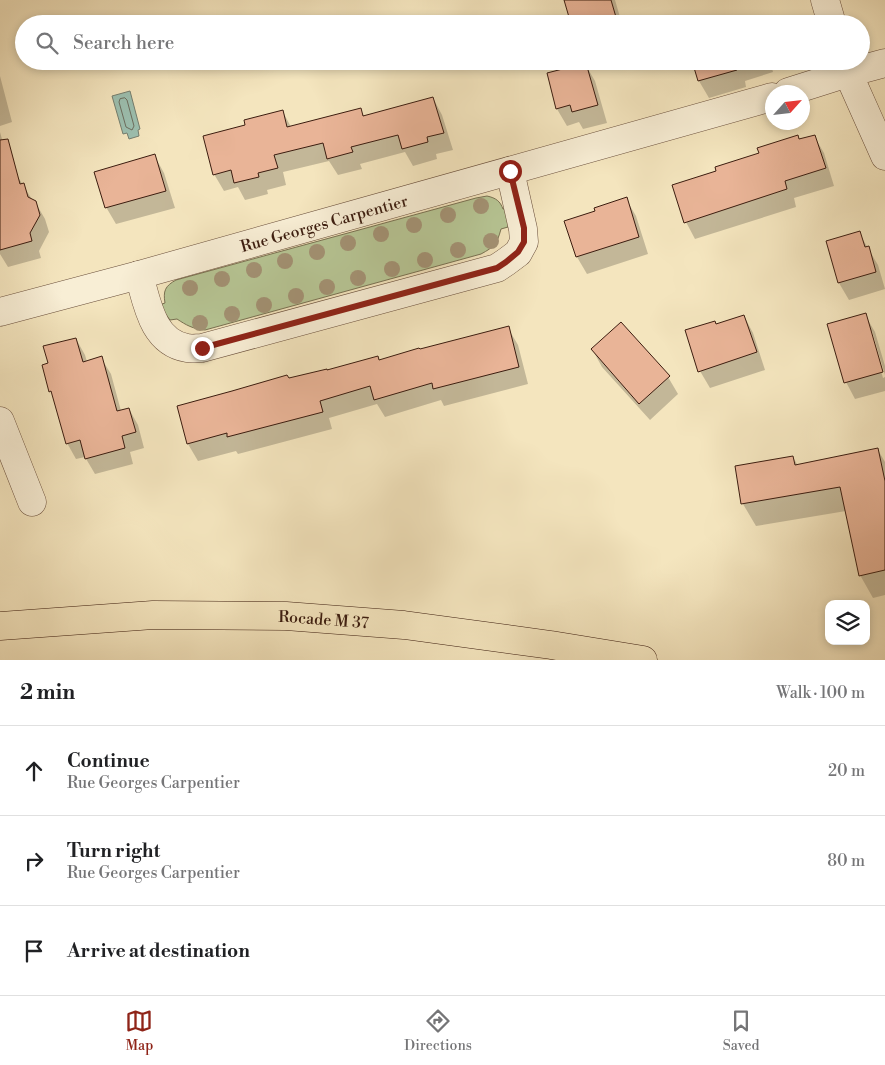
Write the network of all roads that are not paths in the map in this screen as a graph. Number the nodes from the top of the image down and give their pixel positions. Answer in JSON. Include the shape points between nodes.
{"nodes":[{"id":1,"x":824,"y":0,"type":"edge"},
{"id":2,"x":829,"y":15,"type":"edge"},
{"id":3,"x":885,"y":63,"type":"edge"},
{"id":4,"x":870,"y":65,"type":"edge"},
{"id":5,"x":839,"y":70,"type":"edge"},
{"id":6,"x":847,"y":70,"type":"edge"},
{"id":7,"x":804,"y":85,"type":"edge"},
{"id":8,"x":765,"y":99,"type":"edge"},
{"id":9,"x":885,"y":156,"type":"edge"},
{"id":10,"x":510,"y":171,"type":"junction"},
{"id":11,"x":138,"y":275,"type":"junction"},
{"id":12,"x":0,"y":312,"type":"edge"},
{"id":13,"x":0,"y":421,"type":"edge"},
{"id":14,"x":32,"y":502,"type":"dead end"},
{"id":15,"x":0,"y":626,"type":"edge"},
{"id":16,"x":643,"y":660,"type":"edge"}],
"edges":[{"from":1,"to":2,"type":"street"},
{"from":3,"to":4,"type":"street"},
{"from":5,"to":7,"type":"street"},
{"from":6,"to":9,"type":"street"},
{"from":8,"to":10,"type":"street","name":"Rue Georges Carpentier"},
{"from":10,"to":11,"type":"street","name":"Rue Georges Carpentier"},
{"from":10,"to":11,"type":"street","via":[[524,228],[524,242],[518,252],[497,268],[202,348],[174,344],[162,335],[152,321]]},
{"from":11,"to":12,"type":"street","name":"Rue Georges Carpentier"},
{"from":13,"to":14,"type":"street"},
{"from":15,"to":16,"type":"highway","name":"Rocade M 37","via":[[153,615],[286,616],[404,625]]}]}
